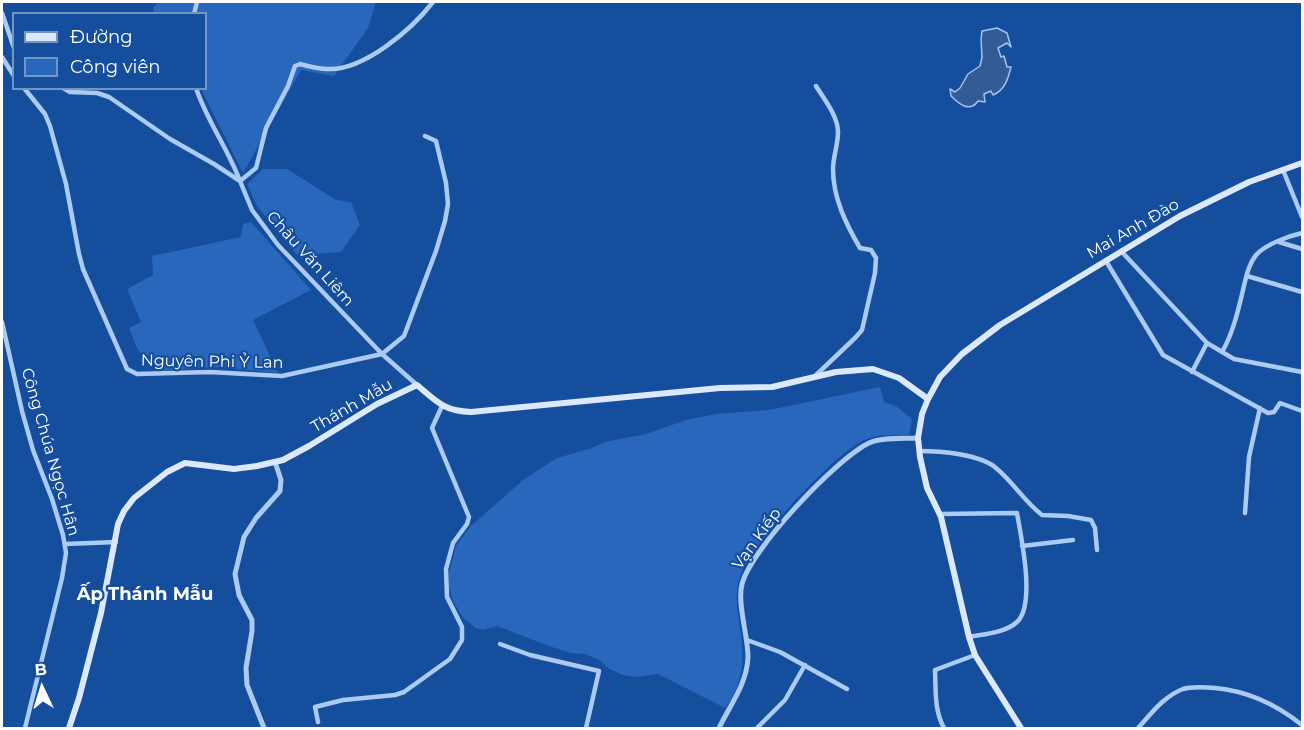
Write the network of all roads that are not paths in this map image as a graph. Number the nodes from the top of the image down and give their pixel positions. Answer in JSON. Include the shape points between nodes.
{"nodes":[{"id":1,"x":433,"y":2,"type":"edge"},
{"id":2,"x":2,"y":13,"type":"edge"},
{"id":3,"x":12,"y":44,"type":"edge"},
{"id":4,"x":2,"y":57,"type":"edge"},
{"id":5,"x":12,"y":73,"type":"edge"},
{"id":6,"x":816,"y":86,"type":"dead end"},
{"id":7,"x":26,"y":90,"type":"edge"},
{"id":8,"x":66,"y":90,"type":"edge"},
{"id":9,"x":197,"y":90,"type":"edge"},
{"id":10,"x":425,"y":136,"type":"dead end"},
{"id":11,"x":1302,"y":163,"type":"edge"},
{"id":12,"x":1283,"y":170,"type":"junction"},
{"id":13,"x":240,"y":181,"type":"junction"},
{"id":14,"x":1302,"y":217,"type":"edge"},
{"id":15,"x":1302,"y":233,"type":"edge"},
{"id":16,"x":1279,"y":242,"type":"junction"},
{"id":17,"x":1302,"y":249,"type":"edge"},
{"id":18,"x":1121,"y":251,"type":"junction"},
{"id":19,"x":1106,"y":261,"type":"junction"},
{"id":20,"x":1246,"y":276,"type":"junction"},
{"id":21,"x":1302,"y":292,"type":"edge"},
{"id":22,"x":2,"y":322,"type":"edge"},
{"id":23,"x":1207,"y":343,"type":"junction"},
{"id":24,"x":1222,"y":352,"type":"junction"},
{"id":25,"x":382,"y":354,"type":"junction"},
{"id":26,"x":1192,"y":372,"type":"junction"},
{"id":27,"x":1302,"y":372,"type":"edge"},
{"id":28,"x":814,"y":376,"type":"junction"},
{"id":29,"x":417,"y":385,"type":"junction"},
{"id":30,"x":928,"y":399,"type":"junction"},
{"id":31,"x":442,"y":406,"type":"junction"},
{"id":32,"x":1260,"y":408,"type":"junction"},
{"id":33,"x":1302,"y":411,"type":"edge"},
{"id":34,"x":918,"y":438,"type":"junction"},
{"id":35,"x":919,"y":451,"type":"junction"},
{"id":36,"x":275,"y":462,"type":"junction"},
{"id":37,"x":1245,"y":513,"type":"dead end"},
{"id":38,"x":940,"y":514,"type":"junction"},
{"id":39,"x":1073,"y":540,"type":"dead end"},
{"id":40,"x":116,"y":542,"type":"junction"},
{"id":41,"x":65,"y":544,"type":"junction"},
{"id":42,"x":1022,"y":546,"type":"junction"},
{"id":43,"x":1097,"y":550,"type":"dead end"},
{"id":44,"x":969,"y":637,"type":"junction"},
{"id":45,"x":747,"y":640,"type":"junction"},
{"id":46,"x":500,"y":644,"type":"dead end"},
{"id":47,"x":975,"y":655,"type":"junction"},
{"id":48,"x":805,"y":665,"type":"junction"},
{"id":49,"x":847,"y":689,"type":"dead end"},
{"id":50,"x":318,"y":722,"type":"dead end"},
{"id":51,"x":1302,"y":725,"type":"edge"},
{"id":52,"x":26,"y":729,"type":"edge"},
{"id":53,"x":69,"y":729,"type":"edge"},
{"id":54,"x":264,"y":729,"type":"edge"},
{"id":55,"x":586,"y":729,"type":"edge"},
{"id":56,"x":720,"y":729,"type":"edge"},
{"id":57,"x":757,"y":729,"type":"edge"},
{"id":58,"x":944,"y":729,"type":"edge"},
{"id":59,"x":1021,"y":729,"type":"edge"},
{"id":60,"x":1138,"y":729,"type":"edge"}],
"edges":[{"from":1,"to":13,"type":"street","via":[[405,33],[359,61],[326,69],[300,63],[295,66],[266,128],[256,168]]},
{"from":2,"to":3,"type":"street"},
{"from":4,"to":5,"type":"street"},
{"from":6,"to":28,"type":"street","via":[[838,130],[833,171],[845,222],[860,248],[871,250],[876,258],[862,330]]},
{"from":7,"to":25,"type":"street","name":"Nguyên Phi Ỷ Lan","via":[[50,126],[83,269],[130,372],[282,376]]},
{"from":8,"to":13,"type":"street","via":[[109,97]]},
{"from":9,"to":13,"type":"street","name":"Châu Văn Liêm"},
{"from":10,"to":25,"type":"street","via":[[436,141],[446,183],[445,221],[404,336]]},
{"from":11,"to":12,"type":"main road","name":"Mai Anh Đào"},
{"from":12,"to":14,"type":"street"},
{"from":12,"to":18,"type":"main road","name":"Mai Anh Đào","via":[[1180,216]]},
{"from":13,"to":25,"type":"street","name":"Châu Văn Liêm","via":[[261,225]]},
{"from":15,"to":16,"type":"street"},
{"from":16,"to":17,"type":"street"},
{"from":16,"to":20,"type":"street","via":[[1256,255]]},
{"from":18,"to":19,"type":"main road","name":"Mai Anh Đào"},
{"from":18,"to":23,"type":"street"},
{"from":19,"to":26,"type":"street","via":[[1163,355]]},
{"from":19,"to":30,"type":"main road","name":"Mai Anh Đào","via":[[985,336],[940,377]]},
{"from":20,"to":21,"type":"street"},
{"from":20,"to":24,"type":"street","via":[[1230,339]]},
{"from":22,"to":41,"type":"street","name":"Công Chúa Ngọc Hân","via":[[33,450]]},
{"from":23,"to":24,"type":"street"},
{"from":23,"to":26,"type":"street"},
{"from":24,"to":27,"type":"street","via":[[1234,359]]},
{"from":25,"to":29,"type":"street","name":"Châu Văn Liêm"},
{"from":26,"to":32,"type":"street"},
{"from":28,"to":30,"type":"main road","via":[[873,369],[899,378]]},
{"from":28,"to":31,"type":"main road","via":[[772,387],[709,389],[496,410],[455,411]]},
{"from":29,"to":31,"type":"main road","name":"Thánh Mẫu"},
{"from":29,"to":36,"type":"main road","name":"Thánh Mẫu"},
{"from":30,"to":34,"type":"main road","name":"Mai Anh Đào"},
{"from":31,"to":50,"type":"street","via":[[432,428],[468,517],[453,543],[446,569],[447,597],[462,627],[462,639],[450,659],[404,692],[315,707]]},
{"from":32,"to":33,"type":"street","via":[[1272,413],[1282,403]]},
{"from":32,"to":37,"type":"street","via":[[1249,457]]},
{"from":34,"to":35,"type":"main road","name":"Mai Anh Đào"},
{"from":34,"to":45,"type":"street","name":"Vạn Kiếp","via":[[879,440],[856,451],[780,527],[742,585]]},
{"from":35,"to":38,"type":"main road","name":"Mai Anh Đào","via":[[927,488]]},
{"from":35,"to":43,"type":"street","via":[[953,454],[993,465],[1042,514],[1091,520]]},
{"from":36,"to":40,"type":"main road","name":"Thánh Mẫu","via":[[234,469],[193,463],[174,467],[134,498],[118,524]]},
{"from":36,"to":54,"type":"street","via":[[280,491],[244,537],[235,574],[239,595],[252,620],[247,685]]},
{"from":38,"to":42,"type":"street","via":[[1017,513]]},
{"from":38,"to":44,"type":"main road","name":"Mai Anh Đào"},
{"from":39,"to":42,"type":"street"},
{"from":40,"to":41,"type":"street"},
{"from":40,"to":53,"type":"main road","name":"Thánh Mẫu","via":[[80,698]]},
{"from":41,"to":52,"type":"street","name":"Công Chúa Ngọc Hân","via":[[62,578]]},
{"from":42,"to":44,"type":"street","via":[[1025,609],[1017,622],[1006,628]]},
{"from":44,"to":47,"type":"main road","name":"Mai Anh Đào"},
{"from":45,"to":48,"type":"street"},
{"from":45,"to":56,"type":"street","name":"Vạn Kiếp","via":[[745,675]]},
{"from":46,"to":55,"type":"street","via":[[599,671]]},
{"from":47,"to":58,"type":"street","via":[[935,670],[936,705]]},
{"from":47,"to":59,"type":"main road","name":"Mai Anh Đào"},
{"from":48,"to":49,"type":"street"},
{"from":48,"to":57,"type":"street","via":[[785,700]]},
{"from":51,"to":60,"type":"street","via":[[1256,696],[1202,687],[1181,690],[1169,697]]}]}
